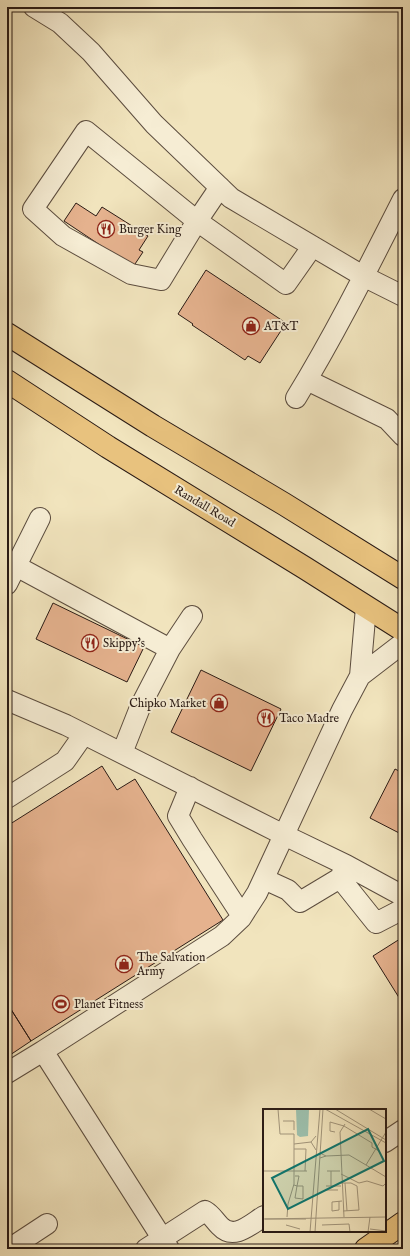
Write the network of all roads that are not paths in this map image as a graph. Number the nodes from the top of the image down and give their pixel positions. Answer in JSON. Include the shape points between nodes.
{"nodes":[{"id":1,"x":34,"y":7,"type":"edge"},
{"id":2,"x":220,"y":187,"type":"junction"},
{"id":3,"x":403,"y":200,"type":"edge"},
{"id":4,"x":196,"y":221,"type":"junction"},
{"id":5,"x":312,"y":247,"type":"junction"},
{"id":6,"x":363,"y":276,"type":"junction"},
{"id":7,"x":403,"y":296,"type":"edge"},
{"id":8,"x":7,"y":334,"type":"edge"},
{"id":9,"x":307,"y":380,"type":"junction"},
{"id":10,"x":7,"y":381,"type":"edge"},
{"id":11,"x":296,"y":398,"type":"dead end"},
{"id":12,"x":403,"y":436,"type":"edge"},
{"id":13,"x":40,"y":518,"type":"dead end"},
{"id":14,"x":16,"y":566,"type":"junction"},
{"id":15,"x":403,"y":578,"type":"edge"},
{"id":16,"x":7,"y":584,"type":"edge"},
{"id":17,"x":366,"y":606,"type":"junction"},
{"id":18,"x":192,"y":616,"type":"dead end"},
{"id":19,"x":403,"y":630,"type":"edge"},
{"id":20,"x":403,"y":643,"type":"edge"},
{"id":21,"x":170,"y":649,"type":"junction"},
{"id":22,"x":360,"y":676,"type":"junction"},
{"id":23,"x":7,"y":700,"type":"edge"},
{"id":24,"x":84,"y":734,"type":"junction"},
{"id":25,"x":122,"y":753,"type":"junction"},
{"id":26,"x":190,"y":788,"type":"junction"},
{"id":27,"x":7,"y":798,"type":"edge"},
{"id":28,"x":284,"y":835,"type":"junction"},
{"id":29,"x":343,"y":872,"type":"junction"},
{"id":30,"x":264,"y":878,"type":"junction"},
{"id":31,"x":403,"y":896,"type":"edge"},
{"id":32,"x":403,"y":909,"type":"edge"},
{"id":33,"x":242,"y":916,"type":"junction"},
{"id":34,"x":43,"y":1051,"type":"junction"},
{"id":35,"x":7,"y":1073,"type":"edge"},
{"id":36,"x":403,"y":1130,"type":"edge"},
{"id":37,"x":386,"y":1141,"type":"edge"},
{"id":38,"x":263,"y":1217,"type":"edge"},
{"id":39,"x":403,"y":1223,"type":"edge"},
{"id":40,"x":47,"y":1224,"type":"dead end"},
{"id":41,"x":159,"y":1246,"type":"edge"},
{"id":42,"x":9,"y":1249,"type":"edge"},
{"id":43,"x":366,"y":1249,"type":"edge"}],
"edges":[{"from":1,"to":2,"type":"lane","via":[[60,23],[91,52],[154,124]]},
{"from":2,"to":4,"type":"lane"},
{"from":2,"to":5,"type":"lane","via":[[231,198]]},
{"from":3,"to":6,"type":"lane"},
{"from":4,"to":4,"type":"lane","via":[[86,131],[33,209],[63,236],[130,274],[161,280]]},
{"from":4,"to":5,"type":"lane","via":[[286,284]]},
{"from":5,"to":6,"type":"lane"},
{"from":6,"to":7,"type":"lane"},
{"from":6,"to":9,"type":"lane"},
{"from":8,"to":15,"type":"main road"},
{"from":9,"to":11,"type":"lane"},
{"from":9,"to":12,"type":"lane","via":[[387,420]]},
{"from":10,"to":17,"type":"main road","name":"Randall Road","via":[[108,447]]},
{"from":13,"to":14,"type":"lane"},
{"from":14,"to":16,"type":"lane"},
{"from":14,"to":21,"type":"lane"},
{"from":17,"to":19,"type":"main road","name":"Randall Road"},
{"from":17,"to":22,"type":"lane"},
{"from":18,"to":21,"type":"lane"},
{"from":20,"to":22,"type":"lane"},
{"from":21,"to":25,"type":"lane","via":[[141,705]]},
{"from":22,"to":28,"type":"lane"},
{"from":23,"to":24,"type":"lane"},
{"from":24,"to":25,"type":"lane"},
{"from":24,"to":27,"type":"lane","via":[[65,761]]},
{"from":25,"to":26,"type":"lane"},
{"from":26,"to":28,"type":"lane"},
{"from":26,"to":33,"type":"lane","via":[[178,816]]},
{"from":28,"to":29,"type":"lane"},
{"from":28,"to":30,"type":"lane"},
{"from":29,"to":30,"type":"lane","via":[[300,902],[288,890]]},
{"from":29,"to":31,"type":"lane"},
{"from":29,"to":32,"type":"lane","via":[[376,923]]},
{"from":30,"to":33,"type":"lane"},
{"from":33,"to":34,"type":"lane","via":[[222,936]]},
{"from":34,"to":35,"type":"lane"},
{"from":34,"to":41,"type":"lane"},
{"from":36,"to":37,"type":"lane"},
{"from":38,"to":41,"type":"lane","via":[[233,1233],[224,1230],[211,1214],[205,1211]]},
{"from":39,"to":43,"type":"main road"},
{"from":40,"to":42,"type":"lane"}]}
